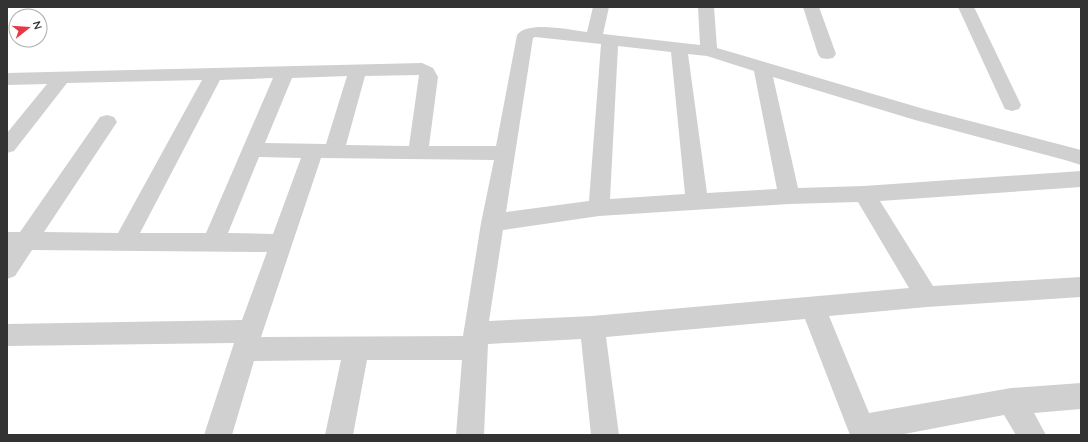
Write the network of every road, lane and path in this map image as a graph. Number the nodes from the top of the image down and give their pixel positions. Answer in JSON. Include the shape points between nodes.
{"nodes":[{"id":1,"x":601,"y":7,"type":"edge"},
{"id":2,"x":706,"y":7,"type":"edge"},
{"id":3,"x":811,"y":7,"type":"edge"},
{"id":4,"x":966,"y":7,"type":"edge"},
{"id":5,"x":602,"y":39,"type":"junction"},
{"id":6,"x":679,"y":48,"type":"junction"},
{"id":7,"x":710,"y":51,"type":"junction"},
{"id":8,"x":827,"y":54,"type":"dead end"},
{"id":9,"x":762,"y":68,"type":"junction"},
{"id":10,"x":358,"y":71,"type":"junction"},
{"id":11,"x":285,"y":72,"type":"junction"},
{"id":12,"x":214,"y":74,"type":"junction"},
{"id":13,"x":61,"y":78,"type":"junction"},
{"id":14,"x":7,"y":79,"type":"edge"},
{"id":15,"x":1012,"y":105,"type":"dead end"},
{"id":16,"x":107,"y":122,"type":"dead end"},
{"id":17,"x":7,"y":146,"type":"edge"},
{"id":18,"x":253,"y":150,"type":"junction"},
{"id":19,"x":324,"y":151,"type":"junction"},
{"id":20,"x":418,"y":153,"type":"junction"},
{"id":21,"x":506,"y":153,"type":"junction"},
{"id":22,"x":1081,"y":158,"type":"edge"},
{"id":23,"x":1079,"y":180,"type":"edge"},
{"id":24,"x":864,"y":194,"type":"junction"},
{"id":25,"x":789,"y":196,"type":"junction"},
{"id":26,"x":697,"y":202,"type":"junction"},
{"id":27,"x":599,"y":208,"type":"junction"},
{"id":28,"x":492,"y":223,"type":"junction"},
{"id":29,"x":17,"y":241,"type":"edge"},
{"id":30,"x":124,"y":242,"type":"junction"},
{"id":31,"x":213,"y":243,"type":"junction"},
{"id":32,"x":281,"y":244,"type":"junction"},
{"id":33,"x":7,"y":269,"type":"edge"},
{"id":34,"x":1081,"y":287,"type":"edge"},
{"id":35,"x":927,"y":297,"type":"junction"},
{"id":36,"x":813,"y":307,"type":"junction"},
{"id":37,"x":592,"y":327,"type":"junction"},
{"id":38,"x":7,"y":335,"type":"edge"},
{"id":39,"x":247,"y":340,"type":"junction"},
{"id":40,"x":476,"y":340,"type":"junction"},
{"id":41,"x":356,"y":348,"type":"junction"},
{"id":42,"x":1081,"y":396,"type":"edge"},
{"id":43,"x":1011,"y":401,"type":"junction"},
{"id":44,"x":862,"y":432,"type":"edge"},
{"id":45,"x":218,"y":435,"type":"edge"},
{"id":46,"x":339,"y":435,"type":"edge"},
{"id":47,"x":470,"y":435,"type":"edge"},
{"id":48,"x":605,"y":435,"type":"edge"},
{"id":49,"x":1032,"y":435,"type":"edge"}],
"edges":[{"from":1,"to":5,"type":"street"},
{"from":2,"to":7,"type":"street"},
{"from":3,"to":8,"type":"street"},
{"from":4,"to":15,"type":"street"},
{"from":5,"to":6,"type":"street"},
{"from":5,"to":21,"type":"street","via":[[544,32],[525,35]]},
{"from":5,"to":27,"type":"street"},
{"from":6,"to":7,"type":"street"},
{"from":6,"to":26,"type":"street"},
{"from":7,"to":9,"type":"street"},
{"from":9,"to":22,"type":"street"},
{"from":9,"to":25,"type":"street"},
{"from":10,"to":11,"type":"street"},
{"from":10,"to":19,"type":"street"},
{"from":10,"to":20,"type":"street","via":[[416,68],[427,72],[429,77]]},
{"from":11,"to":12,"type":"street"},
{"from":11,"to":18,"type":"street"},
{"from":12,"to":13,"type":"street"},
{"from":12,"to":30,"type":"street"},
{"from":13,"to":14,"type":"street"},
{"from":13,"to":17,"type":"street"},
{"from":16,"to":29,"type":"street"},
{"from":18,"to":19,"type":"street"},
{"from":18,"to":31,"type":"street"},
{"from":19,"to":20,"type":"street"},
{"from":19,"to":32,"type":"street"},
{"from":20,"to":21,"type":"street"},
{"from":21,"to":28,"type":"street"},
{"from":23,"to":24,"type":"street"},
{"from":24,"to":25,"type":"street"},
{"from":24,"to":35,"type":"street"},
{"from":25,"to":26,"type":"street"},
{"from":26,"to":27,"type":"street"},
{"from":27,"to":28,"type":"street"},
{"from":28,"to":40,"type":"street"},
{"from":29,"to":30,"type":"street"},
{"from":29,"to":33,"type":"street"},
{"from":30,"to":31,"type":"street"},
{"from":31,"to":32,"type":"street"},
{"from":32,"to":39,"type":"street"},
{"from":34,"to":35,"type":"street"},
{"from":35,"to":36,"type":"street"},
{"from":36,"to":37,"type":"street"},
{"from":36,"to":44,"type":"street"},
{"from":37,"to":40,"type":"street"},
{"from":37,"to":48,"type":"street"},
{"from":38,"to":39,"type":"street"},
{"from":39,"to":41,"type":"street"},
{"from":39,"to":45,"type":"street"},
{"from":40,"to":41,"type":"street"},
{"from":40,"to":47,"type":"street"},
{"from":41,"to":46,"type":"street"},
{"from":42,"to":43,"type":"street"},
{"from":43,"to":44,"type":"street"},
{"from":43,"to":49,"type":"street"}]}
